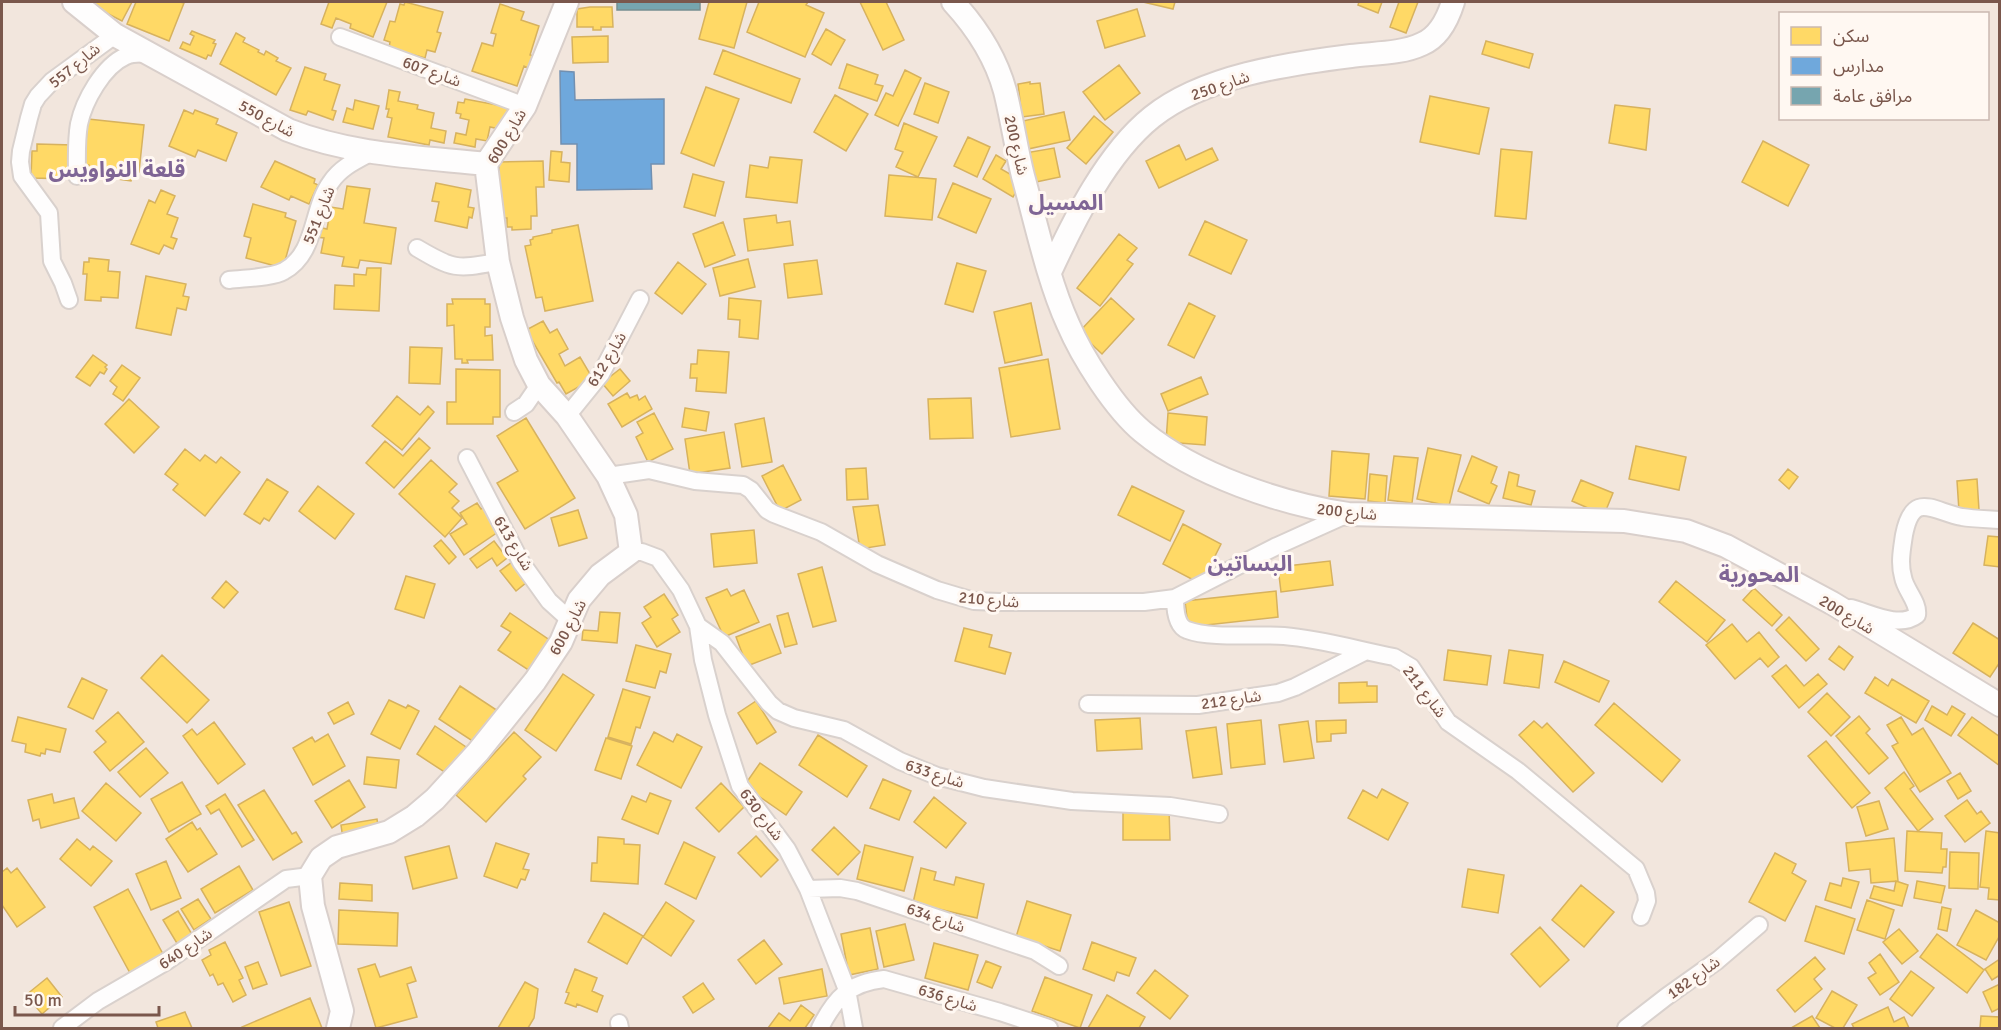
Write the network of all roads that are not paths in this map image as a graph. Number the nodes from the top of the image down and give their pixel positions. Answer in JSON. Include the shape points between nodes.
{"nodes":[{"id":1,"x":74,"y":2,"type":"edge"},
{"id":2,"x":567,"y":2,"type":"edge"},
{"id":3,"x":953,"y":2,"type":"edge"},
{"id":4,"x":1453,"y":2,"type":"edge"},
{"id":5,"x":115,"y":34,"type":"junction"},
{"id":6,"x":340,"y":37,"type":"dead end"},
{"id":7,"x":149,"y":53,"type":"junction"},
{"id":8,"x":525,"y":106,"type":"junction"},
{"id":9,"x":372,"y":152,"type":"junction"},
{"id":10,"x":486,"y":164,"type":"junction"},
{"id":11,"x":76,"y":176,"type":"dead end"},
{"id":12,"x":417,"y":248,"type":"dead end"},
{"id":13,"x":498,"y":262,"type":"junction"},
{"id":14,"x":1050,"y":272,"type":"junction"},
{"id":15,"x":229,"y":280,"type":"dead end"},
{"id":16,"x":640,"y":298,"type":"dead end"},
{"id":17,"x":69,"y":300,"type":"dead end"},
{"id":18,"x":539,"y":385,"type":"junction"},
{"id":19,"x":514,"y":412,"type":"dead end"},
{"id":20,"x":567,"y":416,"type":"junction"},
{"id":21,"x":467,"y":458,"type":"dead end"},
{"id":22,"x":608,"y":476,"type":"junction"},
{"id":23,"x":1348,"y":514,"type":"junction"},
{"id":24,"x":2000,"y":520,"type":"edge"},
{"id":25,"x":631,"y":552,"type":"junction"},
{"id":26,"x":1175,"y":598,"type":"junction"},
{"id":27,"x":1832,"y":603,"type":"junction"},
{"id":28,"x":570,"y":621,"type":"junction"},
{"id":29,"x":698,"y":626,"type":"junction"},
{"id":30,"x":1364,"y":652,"type":"junction"},
{"id":31,"x":1088,"y":704,"type":"dead end"},
{"id":32,"x":2000,"y":705,"type":"edge"},
{"id":33,"x":1219,"y":814,"type":"dead end"},
{"id":34,"x":310,"y":876,"type":"junction"},
{"id":35,"x":808,"y":888,"type":"junction"},
{"id":36,"x":1641,"y":917,"type":"dead end"},
{"id":37,"x":1759,"y":925,"type":"dead end"},
{"id":38,"x":1059,"y":966,"type":"dead end"},
{"id":39,"x":847,"y":990,"type":"junction"},
{"id":40,"x":62,"y":1029,"type":"edge"},
{"id":41,"x":338,"y":1029,"type":"edge"},
{"id":42,"x":820,"y":1029,"type":"edge"},
{"id":43,"x":854,"y":1029,"type":"edge"},
{"id":44,"x":1049,"y":1029,"type":"edge"},
{"id":45,"x":1626,"y":1029,"type":"edge"}],
"edges":[{"from":1,"to":5,"type":"main road","name":"شارع 550"},
{"from":2,"to":8,"type":"main road","name":"شارع 600"},
{"from":3,"to":14,"type":"main road","name":"شارع 200","via":[[982,41],[1005,90]]},
{"from":4,"to":14,"type":"main road","name":"شارع 250","via":[[1441,29],[1423,44],[1262,72],[1209,87],[1166,108],[1139,129],[1095,186]]},
{"from":5,"to":7,"type":"main road","name":"شارع 550"},
{"from":5,"to":17,"type":"street","name":"شارع 557","via":[[38,96],[28,118],[21,151],[22,176],[49,213],[52,261]]},
{"from":6,"to":8,"type":"street","name":"شارع 607"},
{"from":7,"to":9,"type":"main road","name":"شارع 550","via":[[288,130],[332,145]]},
{"from":7,"to":11,"type":"street","via":[[127,55],[115,62],[86,102],[80,123]]},
{"from":8,"to":10,"type":"main road","name":"شارع 600"},
{"from":9,"to":10,"type":"main road","name":"شارع 550"},
{"from":9,"to":15,"type":"street","name":"شارع 551","via":[[343,169],[330,183],[307,244],[290,267],[282,273]]},
{"from":10,"to":13,"type":"main road","name":"شارع 600"},
{"from":12,"to":13,"type":"street","via":[[456,267]]},
{"from":13,"to":18,"type":"main road","name":"شارع 600","via":[[512,318]]},
{"from":14,"to":23,"type":"main road","name":"شارع 200","via":[[1076,341],[1112,397],[1142,432],[1195,464],[1266,495]]},
{"from":16,"to":20,"type":"street","name":"شارع 612","via":[[601,374]]},
{"from":18,"to":19,"type":"street","via":[[526,404]]},
{"from":18,"to":20,"type":"main road","name":"شارع 600"},
{"from":20,"to":22,"type":"main road","name":"شارع 600"},
{"from":21,"to":28,"type":"street","name":"شارع 613","via":[[521,562],[549,602]]},
{"from":22,"to":25,"type":"main road","name":"شارع 600","via":[[626,515]]},
{"from":22,"to":26,"type":"street","name":"شارع 210","via":[[649,470],[695,481],[743,485],[774,514],[821,532],[877,564],[974,601],[1144,602]]},
{"from":23,"to":26,"type":"street","name":"شارع 210"},
{"from":23,"to":27,"type":"main road","name":"شارع 200","via":[[1614,521],[1666,527],[1726,546]]},
{"from":24,"to":27,"type":"street","via":[[1962,517],[1925,506],[1913,512],[1906,526],[1901,564],[1905,584],[1918,609],[1913,618],[1892,620]]},
{"from":25,"to":28,"type":"main road","name":"شارع 600","via":[[600,575],[579,600]]},
{"from":25,"to":29,"type":"street","name":"شارع 630","via":[[658,558],[681,590]]},
{"from":26,"to":30,"type":"street","name":"شارع 211","via":[[1181,625],[1187,630],[1300,638]]},
{"from":27,"to":32,"type":"main road","name":"شارع 200"},
{"from":28,"to":34,"type":"main road","name":"شارع 600","via":[[535,681],[430,804],[389,832],[338,847],[321,858]]},
{"from":29,"to":33,"type":"street","name":"شارع 633","via":[[722,643],[778,711],[844,730],[926,772],[1016,794],[1170,806]]},
{"from":29,"to":35,"type":"street","name":"شارع 630","via":[[717,715],[740,786],[787,849]]},
{"from":30,"to":31,"type":"street","name":"شارع 212","via":[[1278,693],[1198,705]]},
{"from":30,"to":36,"type":"street","name":"شارع 211","via":[[1394,657],[1411,667],[1448,722],[1518,771],[1636,869],[1647,901]]},
{"from":34,"to":40,"type":"street","name":"شارع 640","via":[[286,879]]},
{"from":34,"to":41,"type":"main road","via":[[313,906],[342,1011]]},
{"from":35,"to":38,"type":"street","name":"شارع 634","via":[[857,891],[1035,951]]},
{"from":35,"to":39,"type":"street","name":"شارع 630"},
{"from":37,"to":45,"type":"street","name":"شارع 182"},
{"from":39,"to":42,"type":"street","via":[[830,1009]]},
{"from":39,"to":43,"type":"street","name":"شارع 630"},
{"from":39,"to":44,"type":"street","name":"شارع 636","via":[[866,981],[884,979]]}]}
